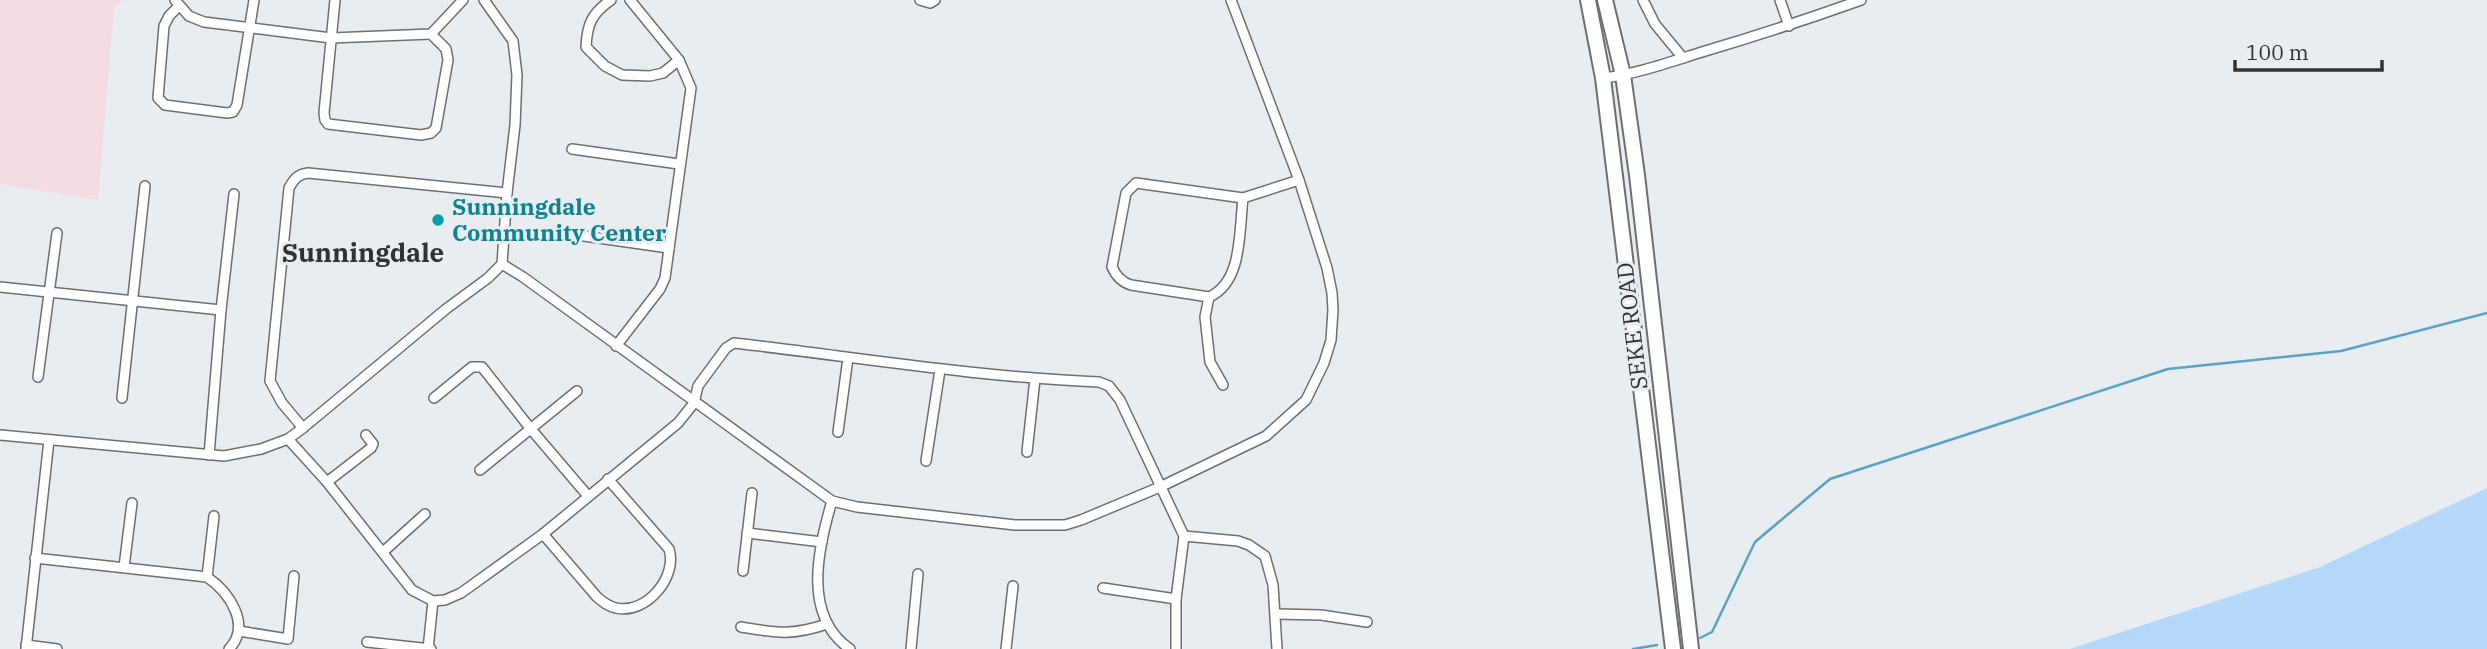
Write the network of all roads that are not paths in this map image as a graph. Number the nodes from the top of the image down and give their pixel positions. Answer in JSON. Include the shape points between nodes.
{"nodes":[{"id":1,"x":254,"y":0,"type":"edge"},
{"id":2,"x":334,"y":0,"type":"edge"},
{"id":3,"x":463,"y":0,"type":"edge"},
{"id":4,"x":484,"y":0,"type":"edge"},
{"id":5,"x":611,"y":0,"type":"edge"},
{"id":6,"x":630,"y":0,"type":"edge"},
{"id":7,"x":920,"y":0,"type":"edge"},
{"id":8,"x":935,"y":0,"type":"edge"},
{"id":9,"x":1231,"y":0,"type":"edge"},
{"id":10,"x":1588,"y":0,"type":"edge"},
{"id":11,"x":1605,"y":0,"type":"edge"},
{"id":12,"x":1643,"y":0,"type":"edge"},
{"id":13,"x":1780,"y":0,"type":"edge"},
{"id":14,"x":1861,"y":0,"type":"edge"},
{"id":15,"x":177,"y":3,"type":"edge"},
{"id":16,"x":1789,"y":26,"type":"junction"},
{"id":17,"x":251,"y":29,"type":"junction"},
{"id":18,"x":431,"y":34,"type":"junction"},
{"id":19,"x":331,"y":38,"type":"junction"},
{"id":20,"x":1683,"y":58,"type":"junction"},
{"id":21,"x":679,"y":60,"type":"junction"},
{"id":22,"x":1623,"y":75,"type":"junction"},
{"id":23,"x":1603,"y":78,"type":"junction"},
{"id":24,"x":572,"y":149,"type":"dead end"},
{"id":25,"x":679,"y":163,"type":"junction"},
{"id":26,"x":1299,"y":180,"type":"junction"},
{"id":27,"x":145,"y":186,"type":"dead end"},
{"id":28,"x":507,"y":193,"type":"junction"},
{"id":29,"x":234,"y":194,"type":"dead end"},
{"id":30,"x":1242,"y":198,"type":"junction"},
{"id":31,"x":57,"y":233,"type":"dead end"},
{"id":32,"x":563,"y":233,"type":"dead end"},
{"id":33,"x":669,"y":248,"type":"junction"},
{"id":34,"x":502,"y":264,"type":"junction"},
{"id":35,"x":0,"y":287,"type":"edge"},
{"id":36,"x":49,"y":293,"type":"junction"},
{"id":37,"x":1209,"y":297,"type":"junction"},
{"id":38,"x":132,"y":300,"type":"junction"},
{"id":39,"x":220,"y":310,"type":"junction"},
{"id":40,"x":615,"y":346,"type":"junction"},
{"id":41,"x":848,"y":358,"type":"junction"},
{"id":42,"x":940,"y":370,"type":"junction"},
{"id":43,"x":38,"y":377,"type":"dead end"},
{"id":44,"x":1035,"y":379,"type":"junction"},
{"id":45,"x":1223,"y":385,"type":"dead end"},
{"id":46,"x":577,"y":391,"type":"dead end"},
{"id":47,"x":122,"y":398,"type":"dead end"},
{"id":48,"x":434,"y":398,"type":"dead end"},
{"id":49,"x":694,"y":403,"type":"junction"},
{"id":50,"x":303,"y":428,"type":"junction"},
{"id":51,"x":530,"y":428,"type":"junction"},
{"id":52,"x":838,"y":432,"type":"dead end"},
{"id":53,"x":0,"y":435,"type":"edge"},
{"id":54,"x":366,"y":435,"type":"dead end"},
{"id":55,"x":288,"y":439,"type":"junction"},
{"id":56,"x":49,"y":440,"type":"junction"},
{"id":57,"x":1027,"y":452,"type":"dead end"},
{"id":58,"x":209,"y":455,"type":"junction"},
{"id":59,"x":926,"y":461,"type":"dead end"},
{"id":60,"x":480,"y":470,"type":"dead end"},
{"id":61,"x":608,"y":479,"type":"junction"},
{"id":62,"x":327,"y":482,"type":"junction"},
{"id":63,"x":1160,"y":487,"type":"junction"},
{"id":64,"x":752,"y":494,"type":"dead end"},
{"id":65,"x":587,"y":496,"type":"junction"},
{"id":66,"x":832,"y":501,"type":"junction"},
{"id":67,"x":132,"y":503,"type":"dead end"},
{"id":68,"x":425,"y":514,"type":"dead end"},
{"id":69,"x":214,"y":516,"type":"dead end"},
{"id":70,"x":747,"y":533,"type":"junction"},
{"id":71,"x":543,"y":534,"type":"junction"},
{"id":72,"x":1184,"y":536,"type":"junction"},
{"id":73,"x":822,"y":542,"type":"junction"},
{"id":74,"x":383,"y":552,"type":"junction"},
{"id":75,"x":35,"y":558,"type":"junction"},
{"id":76,"x":124,"y":566,"type":"junction"},
{"id":77,"x":743,"y":571,"type":"dead end"},
{"id":78,"x":918,"y":574,"type":"dead end"},
{"id":79,"x":294,"y":576,"type":"dead end"},
{"id":80,"x":207,"y":577,"type":"junction"},
{"id":81,"x":1013,"y":586,"type":"dead end"},
{"id":82,"x":1103,"y":588,"type":"dead end"},
{"id":83,"x":1175,"y":599,"type":"junction"},
{"id":84,"x":433,"y":601,"type":"junction"},
{"id":85,"x":1276,"y":614,"type":"junction"},
{"id":86,"x":1367,"y":622,"type":"dead end"},
{"id":87,"x":827,"y":624,"type":"junction"},
{"id":88,"x":741,"y":627,"type":"dead end"},
{"id":89,"x":239,"y":631,"type":"junction"},
{"id":90,"x":367,"y":642,"type":"dead end"},
{"id":91,"x":288,"y":644,"type":"edge"},
{"id":92,"x":26,"y":647,"type":"edge"},
{"id":93,"x":57,"y":649,"type":"edge"},
{"id":94,"x":229,"y":649,"type":"edge"},
{"id":95,"x":429,"y":649,"type":"edge"},
{"id":96,"x":850,"y":649,"type":"edge"},
{"id":97,"x":911,"y":649,"type":"edge"},
{"id":98,"x":1006,"y":649,"type":"edge"},
{"id":99,"x":1176,"y":649,"type":"edge"},
{"id":100,"x":1277,"y":649,"type":"edge"},
{"id":101,"x":1673,"y":649,"type":"edge"},
{"id":102,"x":1691,"y":649,"type":"edge"}],
"edges":[{"from":1,"to":17,"type":"street"},
{"from":2,"to":19,"type":"street"},
{"from":3,"to":18,"type":"street"},
{"from":4,"to":28,"type":"street","via":[[516,50],[518,92]]},
{"from":5,"to":21,"type":"street","via":[[592,16],[586,39],[586,47],[605,66],[622,75],[650,76],[663,74]]},
{"from":6,"to":21,"type":"street"},
{"from":7,"to":8,"type":"street"},
{"from":9,"to":26,"type":"street"},
{"from":10,"to":23,"type":"main road","name":"SEKE ROAD"},
{"from":11,"to":22,"type":"main road","name":"SEKE ROAD"},
{"from":12,"to":20,"type":"street","via":[[1655,24]]},
{"from":13,"to":16,"type":"street"},
{"from":14,"to":16,"type":"street"},
{"from":15,"to":17,"type":"street","via":[[189,16],[204,22]]},
{"from":15,"to":17,"type":"street","via":[[164,26],[158,98],[166,105],[233,112]]},
{"from":16,"to":20,"type":"street"},
{"from":17,"to":19,"type":"street"},
{"from":18,"to":19,"type":"street"},
{"from":18,"to":19,"type":"street","via":[[446,49],[448,60],[436,128],[421,135],[328,124],[324,113]]},
{"from":20,"to":22,"type":"street"},
{"from":21,"to":25,"type":"street","via":[[691,88]]},
{"from":22,"to":23,"type":"street"},
{"from":22,"to":102,"type":"main road","name":"SEKE ROAD"},
{"from":23,"to":101,"type":"main road","name":"SEKE ROAD"},
{"from":24,"to":25,"type":"street"},
{"from":25,"to":33,"type":"street"},
{"from":26,"to":30,"type":"street"},
{"from":26,"to":63,"type":"street","via":[[1332,293],[1331,340],[1324,363],[1306,400],[1266,436]]},
{"from":27,"to":38,"type":"street"},
{"from":28,"to":34,"type":"street"},
{"from":28,"to":50,"type":"street","via":[[308,173],[296,177],[289,188],[270,381]]},
{"from":29,"to":39,"type":"street"},
{"from":30,"to":37,"type":"street","via":[[1234,271],[1228,284]]},
{"from":30,"to":37,"type":"street","via":[[1143,182],[1126,193],[1112,267],[1115,275],[1131,285]]},
{"from":31,"to":36,"type":"street"},
{"from":32,"to":33,"type":"street"},
{"from":33,"to":40,"type":"street","via":[[660,289]]},
{"from":34,"to":40,"type":"street"},
{"from":34,"to":50,"type":"street"},
{"from":35,"to":36,"type":"street"},
{"from":36,"to":38,"type":"street"},
{"from":36,"to":43,"type":"street"},
{"from":37,"to":45,"type":"street","via":[[1205,317],[1210,362]]},
{"from":38,"to":39,"type":"street"},
{"from":38,"to":47,"type":"street"},
{"from":39,"to":58,"type":"street"},
{"from":40,"to":49,"type":"street"},
{"from":41,"to":42,"type":"street"},
{"from":41,"to":49,"type":"street","via":[[734,343],[698,386]]},
{"from":41,"to":52,"type":"street"},
{"from":42,"to":44,"type":"street"},
{"from":42,"to":59,"type":"street"},
{"from":44,"to":57,"type":"street"},
{"from":44,"to":63,"type":"street","via":[[1109,386],[1120,400]]},
{"from":46,"to":51,"type":"street"},
{"from":48,"to":51,"type":"street","via":[[472,367],[482,367]]},
{"from":49,"to":61,"type":"street","via":[[678,423]]},
{"from":49,"to":66,"type":"street"},
{"from":50,"to":55,"type":"street"},
{"from":51,"to":60,"type":"street"},
{"from":51,"to":65,"type":"street"},
{"from":53,"to":56,"type":"street"},
{"from":54,"to":62,"type":"street","via":[[371,448]]},
{"from":55,"to":58,"type":"street","via":[[239,454]]},
{"from":55,"to":62,"type":"street"},
{"from":56,"to":58,"type":"street"},
{"from":56,"to":75,"type":"street"},
{"from":61,"to":65,"type":"street"},
{"from":61,"to":71,"type":"street","via":[[669,549],[668,573],[656,593],[624,609],[607,605]]},
{"from":62,"to":74,"type":"street"},
{"from":63,"to":66,"type":"street","via":[[1081,520],[1048,526],[870,509]]},
{"from":63,"to":72,"type":"street"},
{"from":64,"to":70,"type":"street"},
{"from":65,"to":71,"type":"street"},
{"from":66,"to":73,"type":"street"},
{"from":67,"to":76,"type":"street"},
{"from":68,"to":74,"type":"street"},
{"from":69,"to":80,"type":"street"},
{"from":70,"to":73,"type":"street"},
{"from":70,"to":77,"type":"street"},
{"from":71,"to":84,"type":"street","via":[[461,593]]},
{"from":72,"to":83,"type":"street"},
{"from":72,"to":85,"type":"street","via":[[1238,541],[1265,556]]},
{"from":73,"to":87,"type":"street","via":[[818,598]]},
{"from":74,"to":84,"type":"street","via":[[412,590]]},
{"from":75,"to":76,"type":"street"},
{"from":75,"to":92,"type":"street"},
{"from":76,"to":80,"type":"street"},
{"from":78,"to":97,"type":"street"},
{"from":79,"to":91,"type":"street"},
{"from":80,"to":89,"type":"street","via":[[228,596]]},
{"from":81,"to":98,"type":"street"},
{"from":82,"to":83,"type":"street"},
{"from":83,"to":99,"type":"street"},
{"from":84,"to":95,"type":"street"},
{"from":85,"to":86,"type":"street"},
{"from":85,"to":100,"type":"street"},
{"from":87,"to":88,"type":"street","via":[[781,634]]},
{"from":87,"to":96,"type":"street"},
{"from":89,"to":91,"type":"street"},
{"from":89,"to":94,"type":"street"},
{"from":90,"to":95,"type":"street"},
{"from":92,"to":93,"type":"street"}]}
